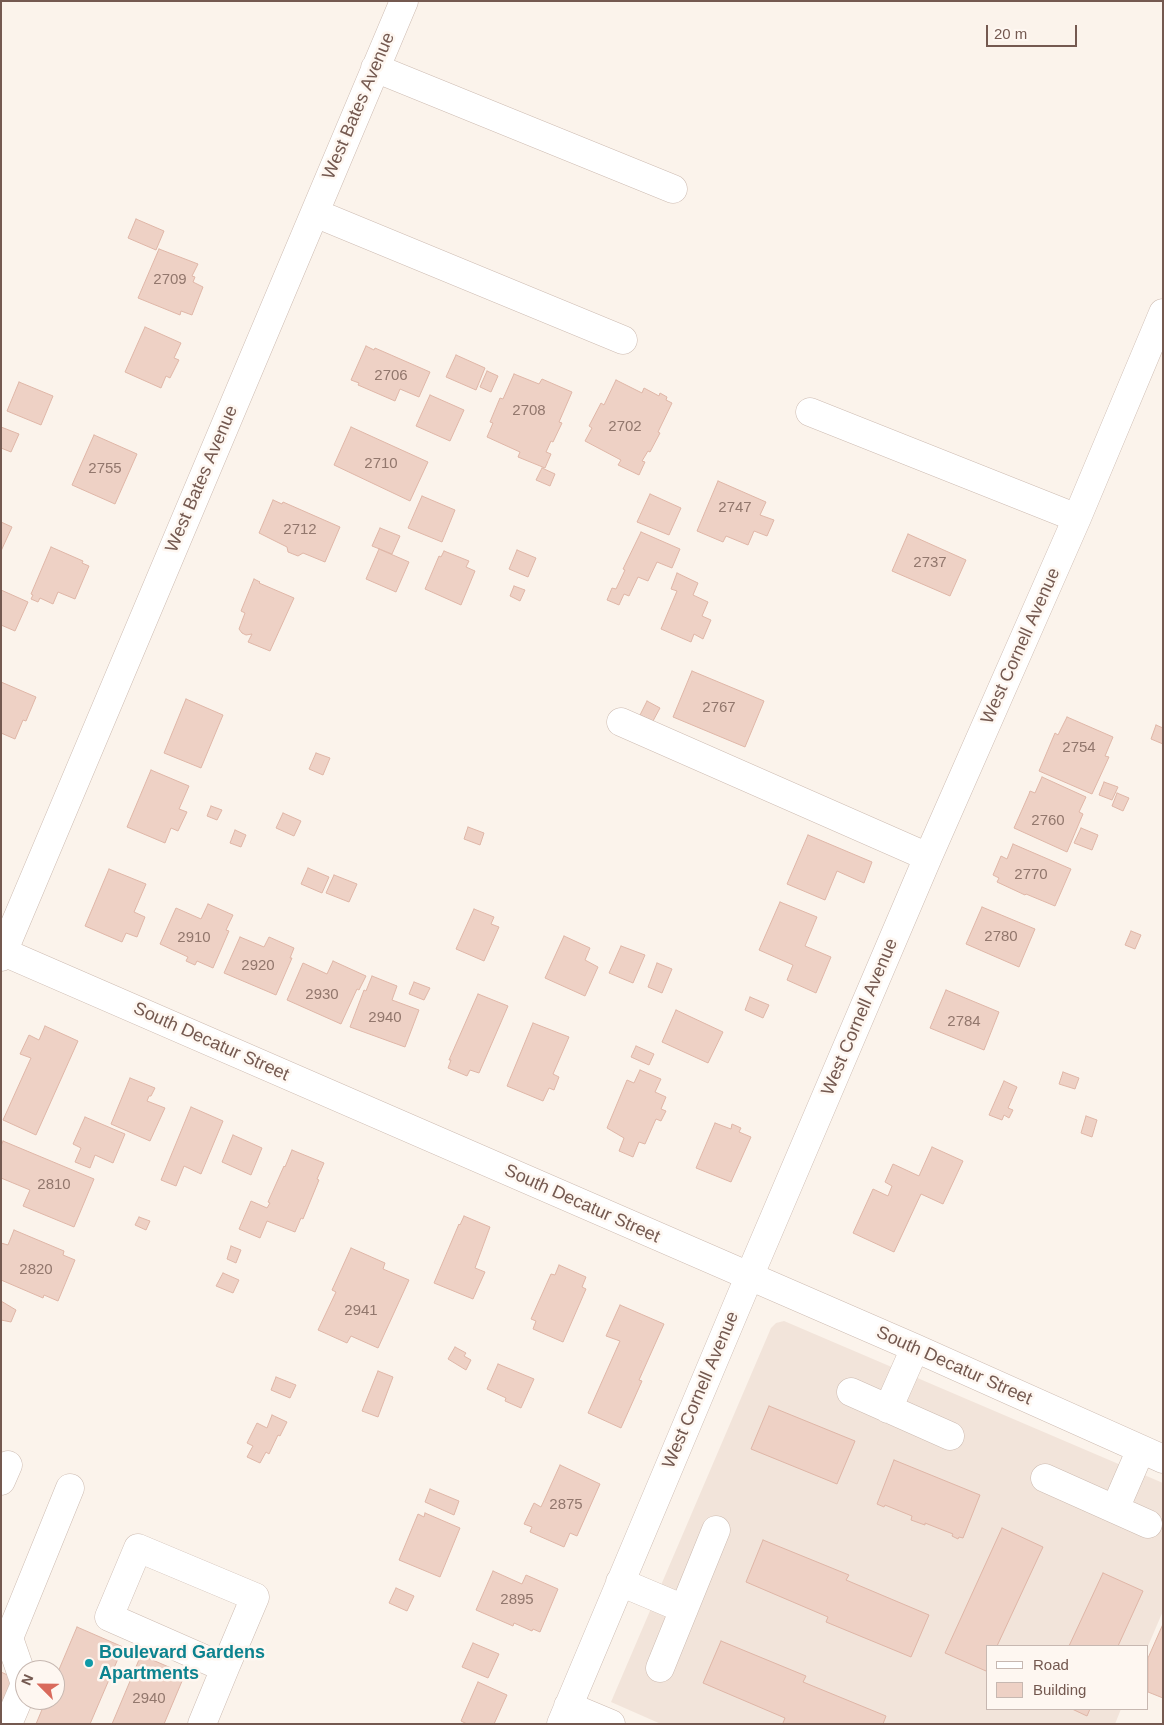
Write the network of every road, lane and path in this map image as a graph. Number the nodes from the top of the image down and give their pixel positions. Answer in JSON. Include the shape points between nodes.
{"nodes":[{"id":1,"x":404,"y":1,"type":"edge"},
{"id":2,"x":375,"y":68,"type":"junction"},
{"id":3,"x":673,"y":189,"type":"dead end"},
{"id":4,"x":315,"y":213,"type":"junction"},
{"id":5,"x":1163,"y":312,"type":"edge"},
{"id":6,"x":623,"y":340,"type":"dead end"},
{"id":7,"x":810,"y":412,"type":"dead end"},
{"id":8,"x":1077,"y":518,"type":"junction"},
{"id":9,"x":621,"y":722,"type":"dead end"},
{"id":10,"x":928,"y":857,"type":"junction"},
{"id":11,"x":2,"y":953,"type":"edge"},
{"id":12,"x":749,"y":1277,"type":"junction"},
{"id":13,"x":915,"y":1348,"type":"junction"},
{"id":14,"x":851,"y":1392,"type":"dead end"},
{"id":15,"x":888,"y":1409,"type":"junction"},
{"id":16,"x":950,"y":1436,"type":"dead end"},
{"id":17,"x":1152,"y":1454,"type":"edge"},
{"id":18,"x":1045,"y":1478,"type":"dead end"},
{"id":19,"x":70,"y":1488,"type":"dead end"},
{"id":20,"x":1115,"y":1509,"type":"junction"},
{"id":21,"x":1148,"y":1524,"type":"dead end"},
{"id":22,"x":716,"y":1530,"type":"dead end"},
{"id":23,"x":620,"y":1582,"type":"junction"},
{"id":24,"x":684,"y":1609,"type":"junction"},
{"id":25,"x":225,"y":1668,"type":"junction"},
{"id":26,"x":660,"y":1668,"type":"dead end"},
{"id":27,"x":564,"y":1715,"type":"edge"},
{"id":28,"x":8,"y":1724,"type":"edge"},
{"id":29,"x":202,"y":1724,"type":"edge"},
{"id":30,"x":612,"y":1724,"type":"edge"}],
"edges":[{"from":1,"to":2,"type":"street","name":"West Bates Avenue"},
{"from":2,"to":3,"type":"street"},
{"from":2,"to":4,"type":"street","name":"West Bates Avenue"},
{"from":4,"to":6,"type":"street"},
{"from":4,"to":11,"type":"street","name":"West Bates Avenue"},
{"from":5,"to":8,"type":"street","name":"West Cornell Avenue"},
{"from":7,"to":8,"type":"street"},
{"from":8,"to":10,"type":"street","name":"West Cornell Avenue"},
{"from":9,"to":10,"type":"street"},
{"from":10,"to":12,"type":"street","name":"West Cornell Avenue"},
{"from":11,"to":12,"type":"street","name":"South Decatur Street"},
{"from":12,"to":13,"type":"street","name":"South Decatur Street"},
{"from":12,"to":23,"type":"street","name":"West Cornell Avenue"},
{"from":13,"to":15,"type":"street"},
{"from":13,"to":17,"type":"street","name":"South Decatur Street"},
{"from":14,"to":15,"type":"street"},
{"from":15,"to":16,"type":"street"},
{"from":17,"to":20,"type":"street"},
{"from":18,"to":20,"type":"street"},
{"from":19,"to":28,"type":"street","via":[[9,1638],[25,1684]]},
{"from":20,"to":21,"type":"street"},
{"from":22,"to":24,"type":"street"},
{"from":23,"to":24,"type":"street"},
{"from":23,"to":27,"type":"street","name":"West Cornell Avenue"},
{"from":24,"to":26,"type":"street"},
{"from":25,"to":25,"type":"street","via":[[255,1597],[138,1548],[109,1617]]},
{"from":25,"to":29,"type":"street"},
{"from":27,"to":30,"type":"street"}]}
